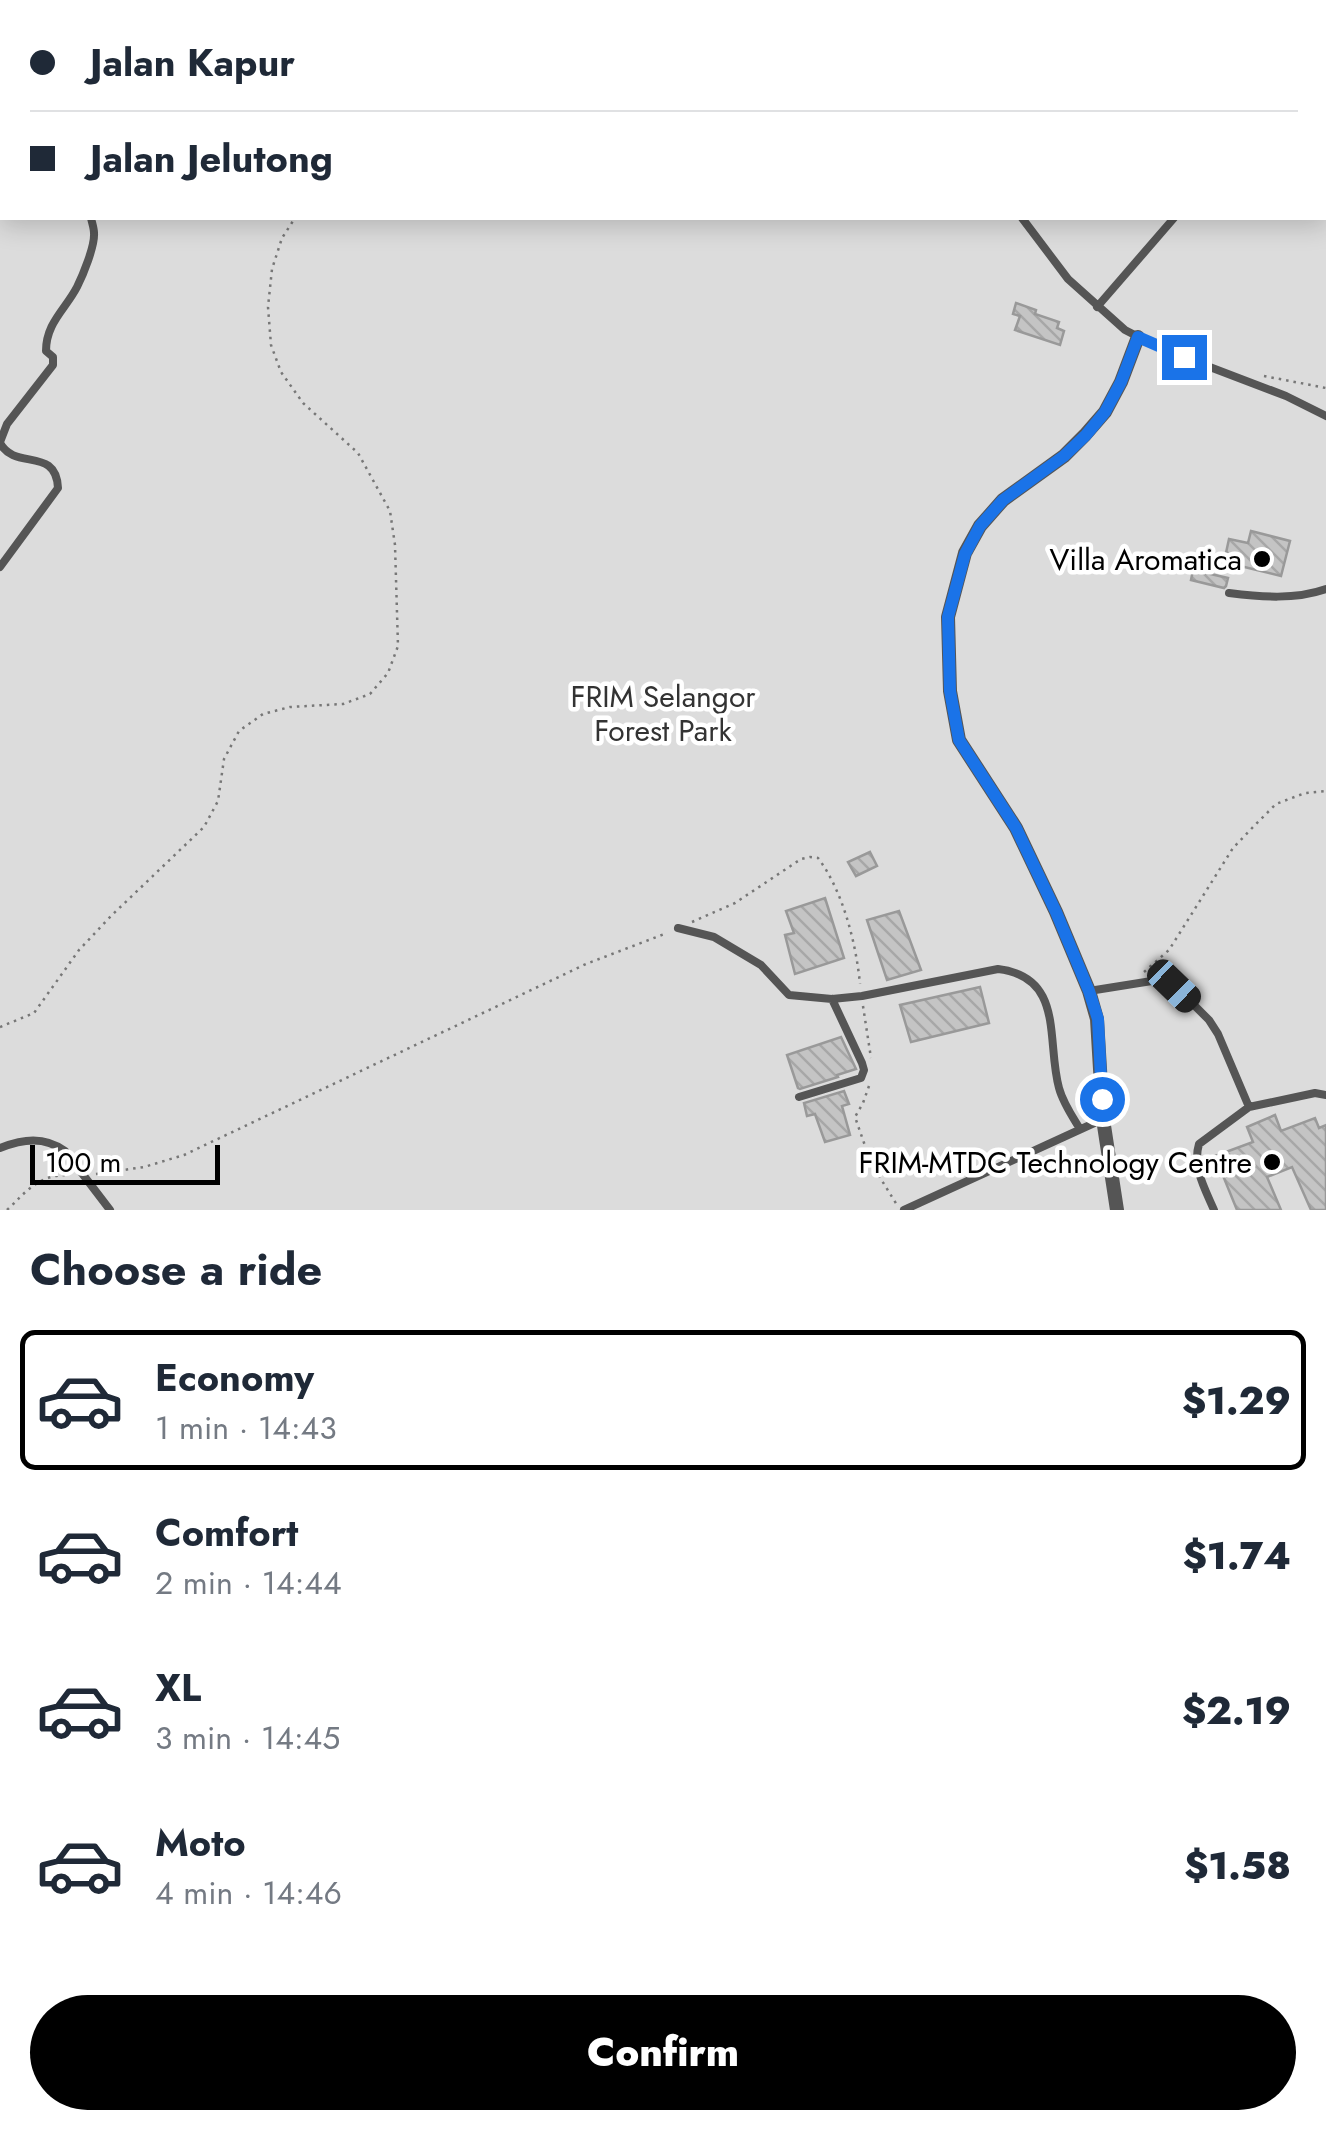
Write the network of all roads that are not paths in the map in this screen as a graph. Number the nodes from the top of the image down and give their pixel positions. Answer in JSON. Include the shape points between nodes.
{"nodes":[{"id":1,"x":91,"y":220,"type":"edge"},
{"id":2,"x":1023,"y":220,"type":"edge"},
{"id":3,"x":1172,"y":220,"type":"edge"},
{"id":4,"x":1097,"y":307,"type":"junction"},
{"id":5,"x":1138,"y":337,"type":"junction"},
{"id":6,"x":1326,"y":416,"type":"edge"},
{"id":7,"x":0,"y":442,"type":"edge"},
{"id":8,"x":0,"y":567,"type":"edge"},
{"id":9,"x":1326,"y":589,"type":"edge"},
{"id":10,"x":1229,"y":593,"type":"dead end"},
{"id":11,"x":678,"y":928,"type":"road end"},
{"id":12,"x":1089,"y":991,"type":"junction"},
{"id":13,"x":832,"y":999,"type":"junction"},
{"id":14,"x":1326,"y":1095,"type":"edge"},
{"id":15,"x":799,"y":1097,"type":"dead end"},
{"id":16,"x":1249,"y":1106,"type":"junction"},
{"id":17,"x":1104,"y":1119,"type":"junction"},
{"id":18,"x":1080,"y":1130,"type":"junction"},
{"id":19,"x":0,"y":1148,"type":"edge"},
{"id":20,"x":110,"y":1210,"type":"edge"},
{"id":21,"x":902,"y":1210,"type":"edge"},
{"id":22,"x":1117,"y":1210,"type":"edge"},
{"id":23,"x":1214,"y":1210,"type":"edge"}],
"edges":[{"from":1,"to":7,"type":"lane","via":[[95,236],[84,268],[46,338],[53,365]]},
{"from":2,"to":4,"type":"lane"},
{"from":3,"to":4,"type":"lane"},
{"from":4,"to":5,"type":"lane"},
{"from":5,"to":6,"type":"lane"},
{"from":5,"to":12,"type":"street","via":[[1121,382],[1086,435],[980,526],[948,617],[959,740],[1016,828]]},
{"from":7,"to":8,"type":"lane","via":[[4,452],[51,466],[58,475],[58,488]]},
{"from":9,"to":10,"type":"lane","via":[[1283,596]]},
{"from":11,"to":13,"type":"lane","via":[[714,937],[760,965],[788,995]]},
{"from":12,"to":16,"type":"lane","via":[[1168,982],[1218,1034]]},
{"from":12,"to":17,"type":"street","via":[[1098,1019]]},
{"from":13,"to":15,"type":"lane","via":[[863,1074]]},
{"from":13,"to":18,"type":"lane","via":[[977,971],[1023,976],[1049,1010],[1059,1087]]},
{"from":14,"to":16,"type":"lane"},
{"from":16,"to":23,"type":"lane","via":[[1199,1144],[1196,1164]]},
{"from":17,"to":18,"type":"lane"},
{"from":17,"to":22,"type":"street"},
{"from":18,"to":21,"type":"lane"},
{"from":19,"to":20,"type":"lane","via":[[42,1140],[65,1150]]}]}
